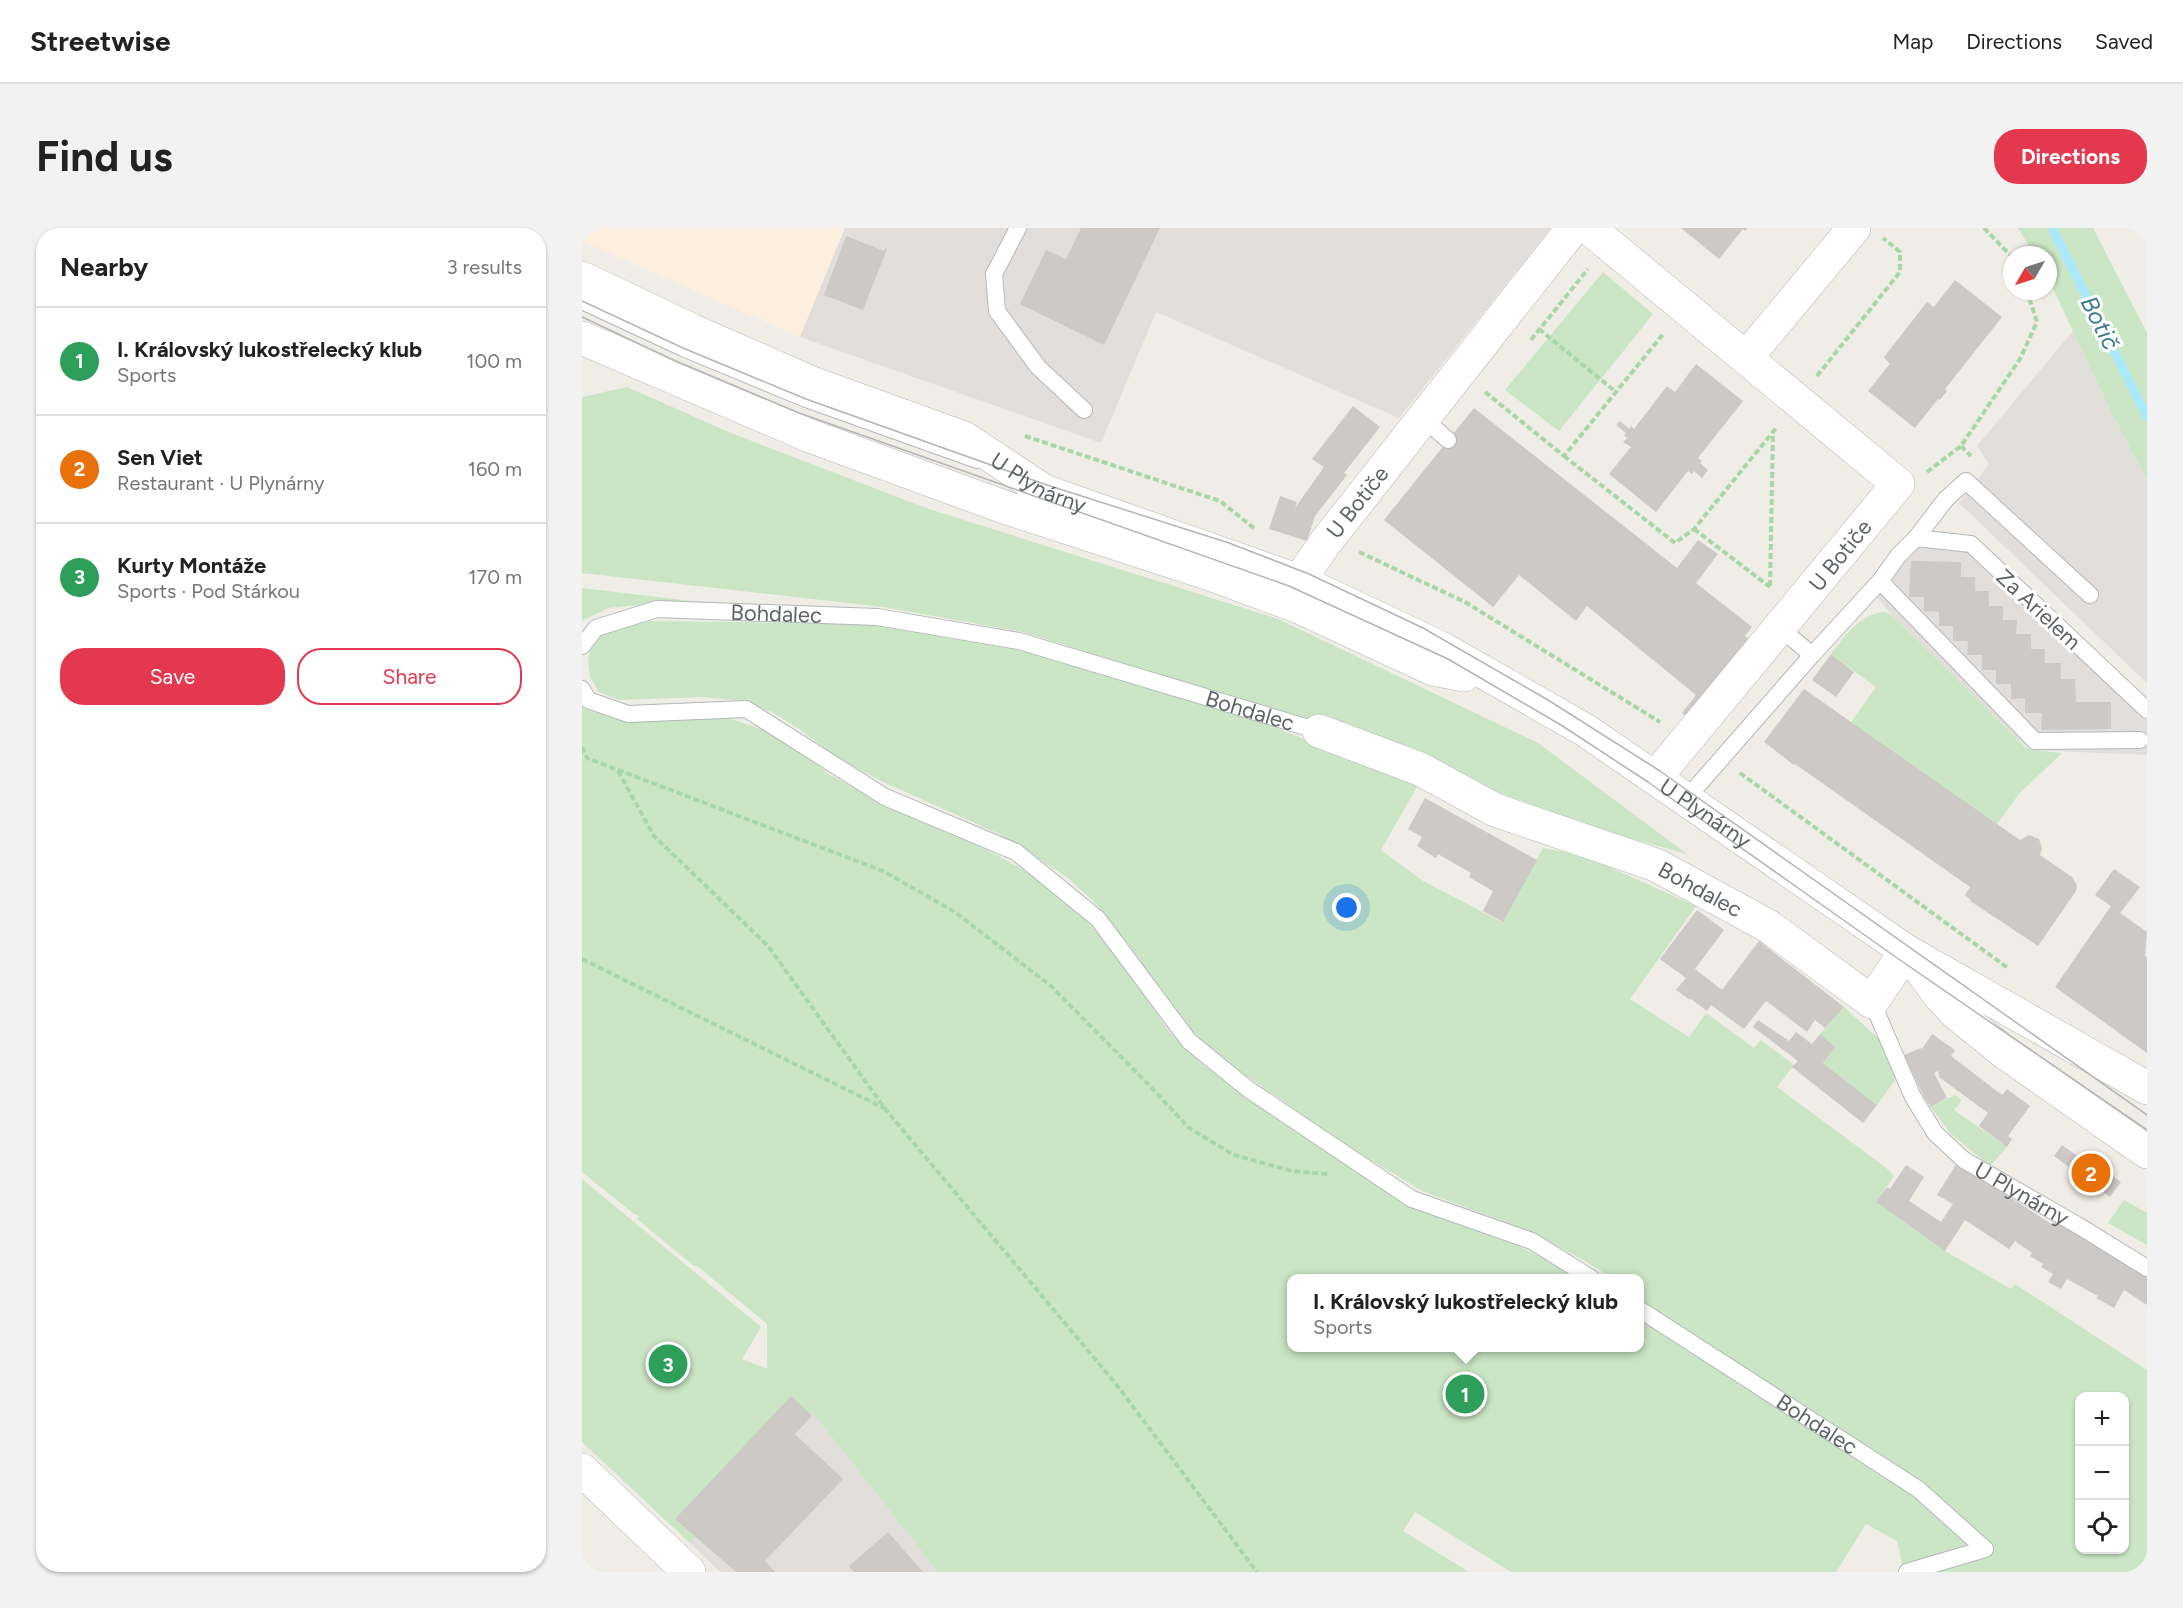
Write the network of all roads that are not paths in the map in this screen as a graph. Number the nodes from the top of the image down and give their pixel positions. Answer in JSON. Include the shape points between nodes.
{"nodes":[{"id":1,"x":1018,"y":228,"type":"edge"},
{"id":2,"x":1573,"y":228,"type":"edge"},
{"id":3,"x":1866,"y":231,"type":"edge"},
{"id":4,"x":1599,"y":236,"type":"edge"},
{"id":5,"x":582,"y":278,"type":"edge"},
{"id":6,"x":582,"y":301,"type":"edge"},
{"id":7,"x":582,"y":338,"type":"edge"},
{"id":8,"x":1746,"y":358,"type":"junction"},
{"id":9,"x":1084,"y":410,"type":"dead end"},
{"id":10,"x":1422,"y":418,"type":"junction"},
{"id":11,"x":1448,"y":440,"type":"dead end"},
{"id":12,"x":1020,"y":476,"type":"junction"},
{"id":13,"x":1916,"y":538,"type":"junction"},
{"id":14,"x":1299,"y":581,"type":"junction"},
{"id":15,"x":1880,"y":581,"type":"junction"},
{"id":16,"x":2090,"y":595,"type":"dead end"},
{"id":17,"x":1780,"y":628,"type":"junction"},
{"id":18,"x":582,"y":646,"type":"edge"},
{"id":19,"x":1812,"y":655,"type":"junction"},
{"id":20,"x":1498,"y":680,"type":"junction"},
{"id":21,"x":582,"y":689,"type":"edge"},
{"id":22,"x":2147,"y":710,"type":"edge"},
{"id":23,"x":1319,"y":731,"type":"joint"},
{"id":24,"x":2140,"y":741,"type":"dead end"},
{"id":25,"x":1655,"y":778,"type":"junction"},
{"id":26,"x":1686,"y":799,"type":"junction"},
{"id":27,"x":1906,"y":951,"type":"junction"},
{"id":28,"x":1872,"y":1002,"type":"junction"},
{"id":29,"x":2147,"y":1088,"type":"edge"},
{"id":30,"x":2147,"y":1152,"type":"edge"},
{"id":31,"x":2147,"y":1268,"type":"edge"},
{"id":32,"x":1585,"y":1274,"type":"edge"},
{"id":33,"x":1644,"y":1312,"type":"edge"},
{"id":34,"x":582,"y":1470,"type":"edge"},
{"id":35,"x":688,"y":1572,"type":"edge"},
{"id":36,"x":1908,"y":1572,"type":"edge"}],
"edges":[{"from":1,"to":9,"type":"lane","via":[[994,274],[997,311],[1038,367]]},
{"from":2,"to":10,"type":"street","name":"U Botiče"},
{"from":3,"to":8,"type":"street"},
{"from":4,"to":8,"type":"street"},
{"from":5,"to":12,"type":"street","name":"U Plynárny","via":[[801,378],[964,438]]},
{"from":6,"to":12,"type":"lane","via":[[806,399]]},
{"from":7,"to":20,"type":"street","name":"U Plynárny","via":[[810,436],[1004,507],[1297,606],[1433,669]]},
{"from":8,"to":17,"type":"street","name":"U Botiče","via":[[1898,484]]},
{"from":10,"to":11,"type":"lane"},
{"from":10,"to":14,"type":"street","name":"U Botiče"},
{"from":12,"to":14,"type":"street","name":"U Plynárny","via":[[1044,491]]},
{"from":13,"to":15,"type":"lane"},
{"from":13,"to":16,"type":"lane","via":[[1946,499],[1966,481]]},
{"from":13,"to":22,"type":"lane","name":"Za Arielem","via":[[1971,544]]},
{"from":14,"to":20,"type":"street","name":"U Plynárny","via":[[1443,649]]},
{"from":15,"to":19,"type":"lane"},
{"from":15,"to":24,"type":"lane","via":[[2035,741]]},
{"from":17,"to":19,"type":"lane"},
{"from":17,"to":25,"type":"street","name":"U Botiče"},
{"from":18,"to":23,"type":"lane","name":"Bohdalec","via":[[596,628],[657,609],[877,617],[1019,641]]},
{"from":19,"to":26,"type":"lane"},
{"from":20,"to":25,"type":"street","name":"U Plynárny","via":[[1585,730]]},
{"from":21,"to":32,"type":"lane","via":[[588,700],[628,714],[746,709],[885,797],[1016,852],[1098,919],[1189,1041],[1248,1089],[1412,1199],[1532,1241]]},
{"from":23,"to":28,"type":"street","name":"Bohdalec","via":[[1420,769],[1495,810],[1656,865],[1768,926]]},
{"from":25,"to":26,"type":"street","name":"U Plynárny"},
{"from":26,"to":27,"type":"street","name":"U Plynárny"},
{"from":27,"to":28,"type":"street"},
{"from":27,"to":29,"type":"street","name":"U Plynárny"},
{"from":27,"to":30,"type":"street","name":"U Plynárny","via":[[1957,1014],[2004,1052]]},
{"from":28,"to":31,"type":"lane","name":"U Plynárny","via":[[1913,1097],[1935,1133],[1964,1160]]},
{"from":33,"to":36,"type":"lane","name":"Bohdalec","via":[[1918,1489],[1985,1549]]},
{"from":34,"to":35,"type":"street"}]}
